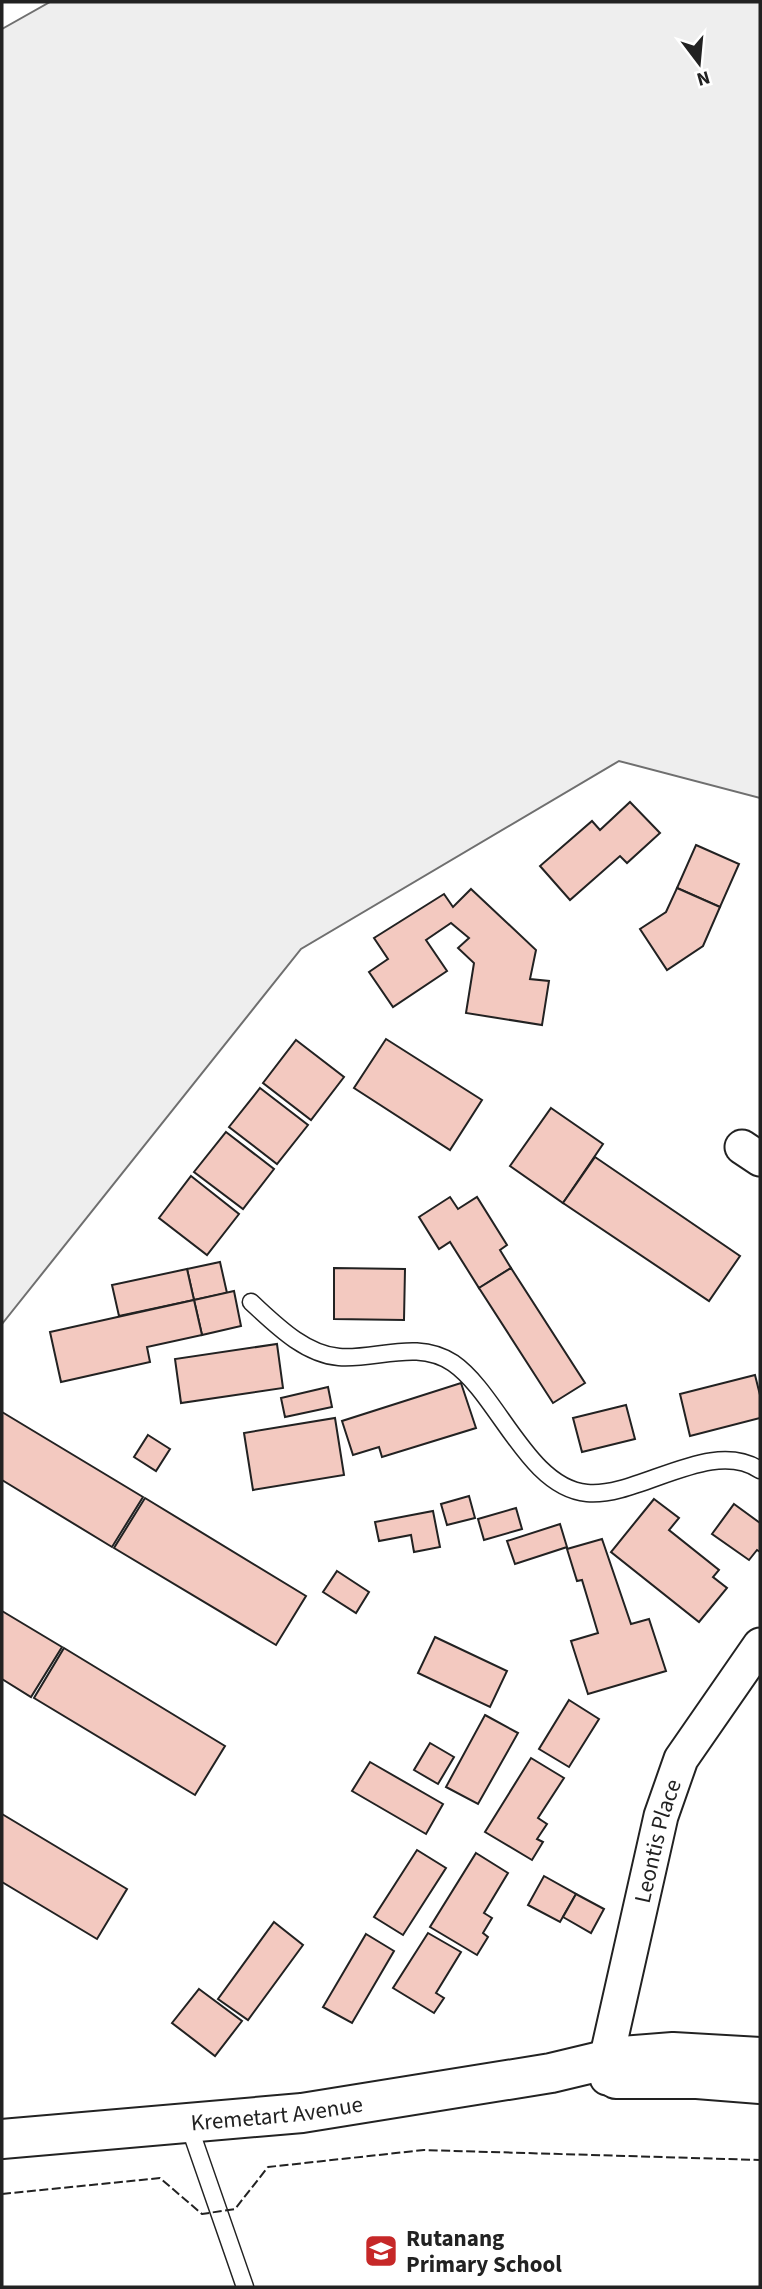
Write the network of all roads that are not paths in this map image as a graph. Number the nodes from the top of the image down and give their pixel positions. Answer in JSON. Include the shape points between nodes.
{"nodes":[{"id":1,"x":251,"y":1301,"type":"dead end"},
{"id":2,"x":760,"y":1470,"type":"edge"},
{"id":3,"x":760,"y":1645,"type":"edge"},
{"id":4,"x":760,"y":2057,"type":"edge"},
{"id":5,"x":606,"y":2069,"type":"junction"},
{"id":6,"x":760,"y":2084,"type":"edge"},
{"id":7,"x":188,"y":2123,"type":"junction"},
{"id":8,"x":2,"y":2139,"type":"edge"},
{"id":9,"x":245,"y":2287,"type":"edge"}],
"edges":[{"from":1,"to":2,"type":"lane","via":[[284,1333],[324,1354],[350,1357],[420,1351],[451,1361],[465,1372],[531,1458],[556,1482],[579,1493],[599,1493],[733,1459]]},
{"from":3,"to":5,"type":"street","name":"Leontis Place","via":[[681,1759],[662,1816]]},
{"from":4,"to":5,"type":"street","name":"Kremetart Avenue","via":[[673,2052]]},
{"from":5,"to":6,"type":"street","name":"Kremetart Avenue"},
{"from":5,"to":7,"type":"street","name":"Kremetart Avenue","via":[[551,2073],[302,2113]]},
{"from":7,"to":8,"type":"street","name":"Kremetart Avenue"},
{"from":7,"to":9,"type":"lane"}]}
